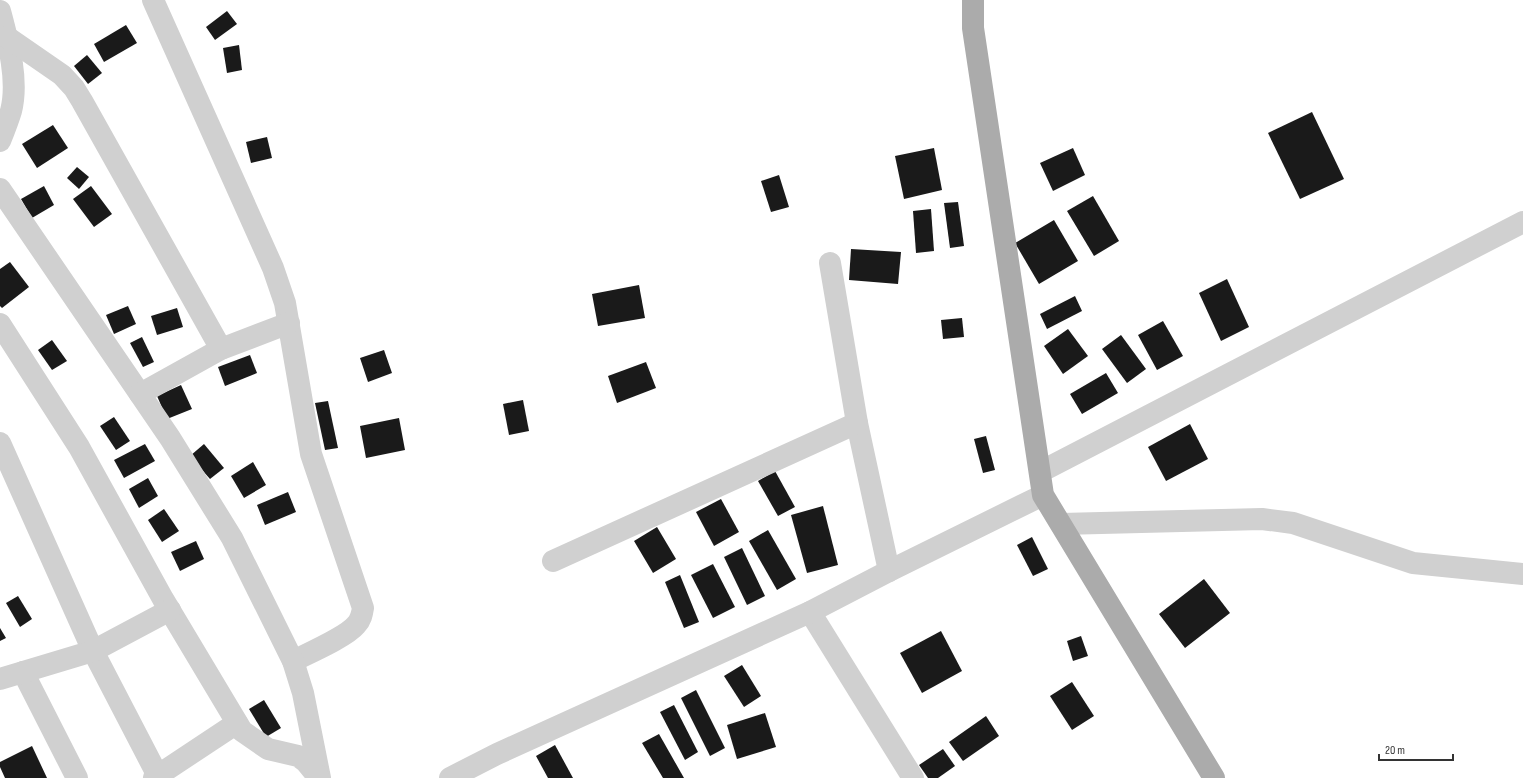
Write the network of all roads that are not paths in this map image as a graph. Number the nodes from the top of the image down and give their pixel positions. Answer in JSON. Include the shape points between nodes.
{"nodes":[{"id":1,"x":153,"y":0,"type":"edge"},
{"id":2,"x":973,"y":0,"type":"edge"},
{"id":3,"x":0,"y":11,"type":"edge"},
{"id":4,"x":7,"y":37,"type":"junction"},
{"id":5,"x":0,"y":140,"type":"edge"},
{"id":6,"x":0,"y":189,"type":"edge"},
{"id":7,"x":1523,"y":222,"type":"edge"},
{"id":8,"x":830,"y":263,"type":"dead end"},
{"id":9,"x":288,"y":323,"type":"junction"},
{"id":10,"x":0,"y":324,"type":"edge"},
{"id":11,"x":221,"y":349,"type":"junction"},
{"id":12,"x":140,"y":394,"type":"junction"},
{"id":13,"x":857,"y":423,"type":"junction"},
{"id":14,"x":0,"y":443,"type":"edge"},
{"id":15,"x":1040,"y":472,"type":"junction"},
{"id":16,"x":1043,"y":496,"type":"junction"},
{"id":17,"x":1061,"y":524,"type":"junction"},
{"id":18,"x":553,"y":561,"type":"dead end"},
{"id":19,"x":889,"y":571,"type":"junction"},
{"id":20,"x":1523,"y":574,"type":"edge"},
{"id":21,"x":170,"y":610,"type":"junction"},
{"id":22,"x":810,"y":612,"type":"junction"},
{"id":23,"x":93,"y":651,"type":"junction"},
{"id":24,"x":293,"y":661,"type":"junction"},
{"id":25,"x":24,"y":672,"type":"junction"},
{"id":26,"x":0,"y":679,"type":"edge"},
{"id":27,"x":237,"y":723,"type":"junction"},
{"id":28,"x":157,"y":777,"type":"edge"},
{"id":29,"x":77,"y":778,"type":"edge"},
{"id":30,"x":320,"y":778,"type":"edge"},
{"id":31,"x":450,"y":778,"type":"edge"},
{"id":32,"x":913,"y":778,"type":"edge"},
{"id":33,"x":1214,"y":778,"type":"edge"}],
"edges":[{"from":1,"to":9,"type":"street","via":[[273,268],[285,303]]},
{"from":2,"to":15,"type":"main road","via":[[974,36]]},
{"from":3,"to":4,"type":"street"},
{"from":4,"to":5,"type":"street","via":[[14,85],[11,111]]},
{"from":4,"to":11,"type":"street","via":[[62,75],[74,88]]},
{"from":6,"to":12,"type":"street"},
{"from":7,"to":15,"type":"street"},
{"from":8,"to":13,"type":"street"},
{"from":9,"to":11,"type":"street"},
{"from":9,"to":24,"type":"street","via":[[311,454],[363,608],[361,618],[348,633]]},
{"from":10,"to":21,"type":"street","via":[[79,447]]},
{"from":11,"to":12,"type":"street"},
{"from":12,"to":24,"type":"street","via":[[232,538]]},
{"from":13,"to":18,"type":"street"},
{"from":13,"to":19,"type":"street"},
{"from":14,"to":23,"type":"street"},
{"from":15,"to":16,"type":"main road"},
{"from":16,"to":17,"type":"main road"},
{"from":16,"to":19,"type":"street"},
{"from":17,"to":20,"type":"street","via":[[1279,520],[1413,563]]},
{"from":17,"to":33,"type":"main road"},
{"from":19,"to":22,"type":"street"},
{"from":21,"to":23,"type":"street"},
{"from":21,"to":27,"type":"street"},
{"from":22,"to":31,"type":"street","via":[[497,754]]},
{"from":22,"to":32,"type":"street"},
{"from":23,"to":25,"type":"street"},
{"from":23,"to":28,"type":"street"},
{"from":24,"to":30,"type":"street","via":[[303,693]]},
{"from":25,"to":26,"type":"street"},
{"from":25,"to":29,"type":"street"},
{"from":27,"to":28,"type":"street"},
{"from":27,"to":30,"type":"street","via":[[242,731],[268,749],[298,756]]}]}
